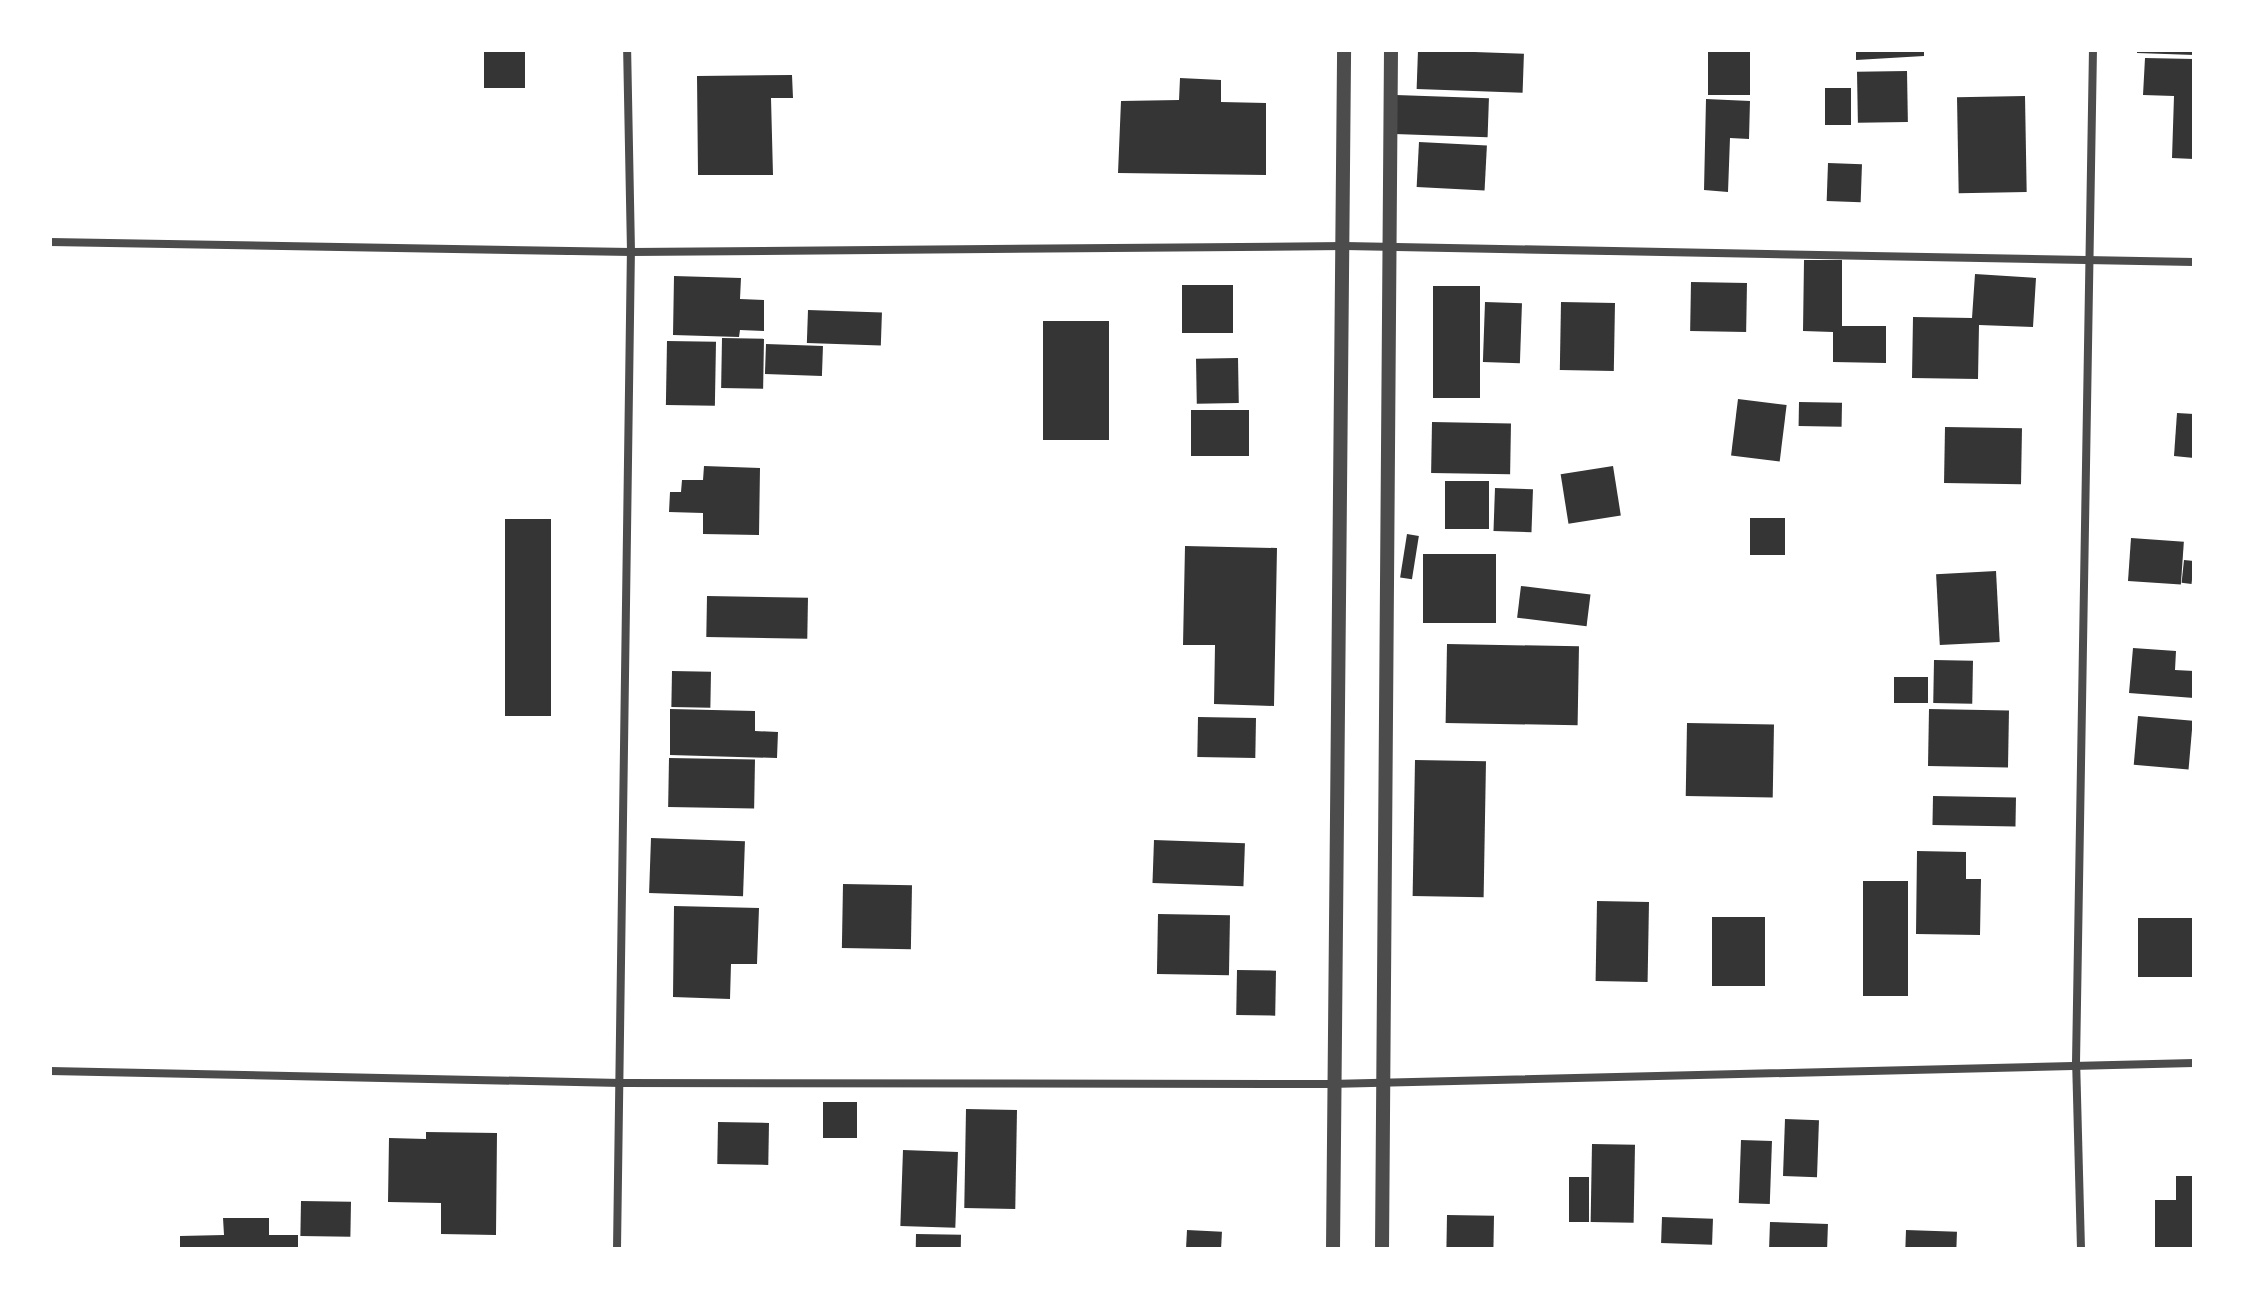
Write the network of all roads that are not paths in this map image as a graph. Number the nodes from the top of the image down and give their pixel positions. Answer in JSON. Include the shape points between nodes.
{"nodes":[{"id":1,"x":627,"y":50,"type":"edge"},
{"id":2,"x":1344,"y":50,"type":"edge"},
{"id":3,"x":1391,"y":50,"type":"edge"},
{"id":4,"x":2093,"y":50,"type":"edge"},
{"id":5,"x":50,"y":242,"type":"edge"},
{"id":6,"x":1345,"y":246,"type":"junction"},
{"id":7,"x":1392,"y":249,"type":"junction"},
{"id":8,"x":631,"y":252,"type":"junction"},
{"id":9,"x":2194,"y":262,"type":"edge"},
{"id":10,"x":2092,"y":263,"type":"junction"},
{"id":11,"x":2076,"y":1063,"type":"junction"},
{"id":12,"x":2194,"y":1063,"type":"edge"},
{"id":13,"x":50,"y":1071,"type":"edge"},
{"id":14,"x":1383,"y":1082,"type":"junction"},
{"id":15,"x":621,"y":1083,"type":"junction"},
{"id":16,"x":1330,"y":1084,"type":"junction"},
{"id":17,"x":617,"y":1249,"type":"edge"},
{"id":18,"x":1333,"y":1249,"type":"edge"},
{"id":19,"x":1382,"y":1249,"type":"edge"},
{"id":20,"x":2081,"y":1249,"type":"edge"}],
"edges":[{"from":1,"to":8,"type":"street"},
{"from":2,"to":6,"type":"street"},
{"from":3,"to":7,"type":"street"},
{"from":4,"to":10,"type":"street"},
{"from":5,"to":8,"type":"street"},
{"from":6,"to":7,"type":"street"},
{"from":6,"to":8,"type":"street"},
{"from":6,"to":16,"type":"street"},
{"from":7,"to":10,"type":"street"},
{"from":7,"to":14,"type":"street"},
{"from":8,"to":15,"type":"street"},
{"from":9,"to":10,"type":"street"},
{"from":10,"to":11,"type":"street"},
{"from":11,"to":12,"type":"street"},
{"from":11,"to":14,"type":"street"},
{"from":11,"to":20,"type":"street"},
{"from":13,"to":15,"type":"street"},
{"from":14,"to":16,"type":"street"},
{"from":14,"to":19,"type":"street"},
{"from":15,"to":16,"type":"street"},
{"from":15,"to":17,"type":"street"},
{"from":16,"to":18,"type":"street"}]}
